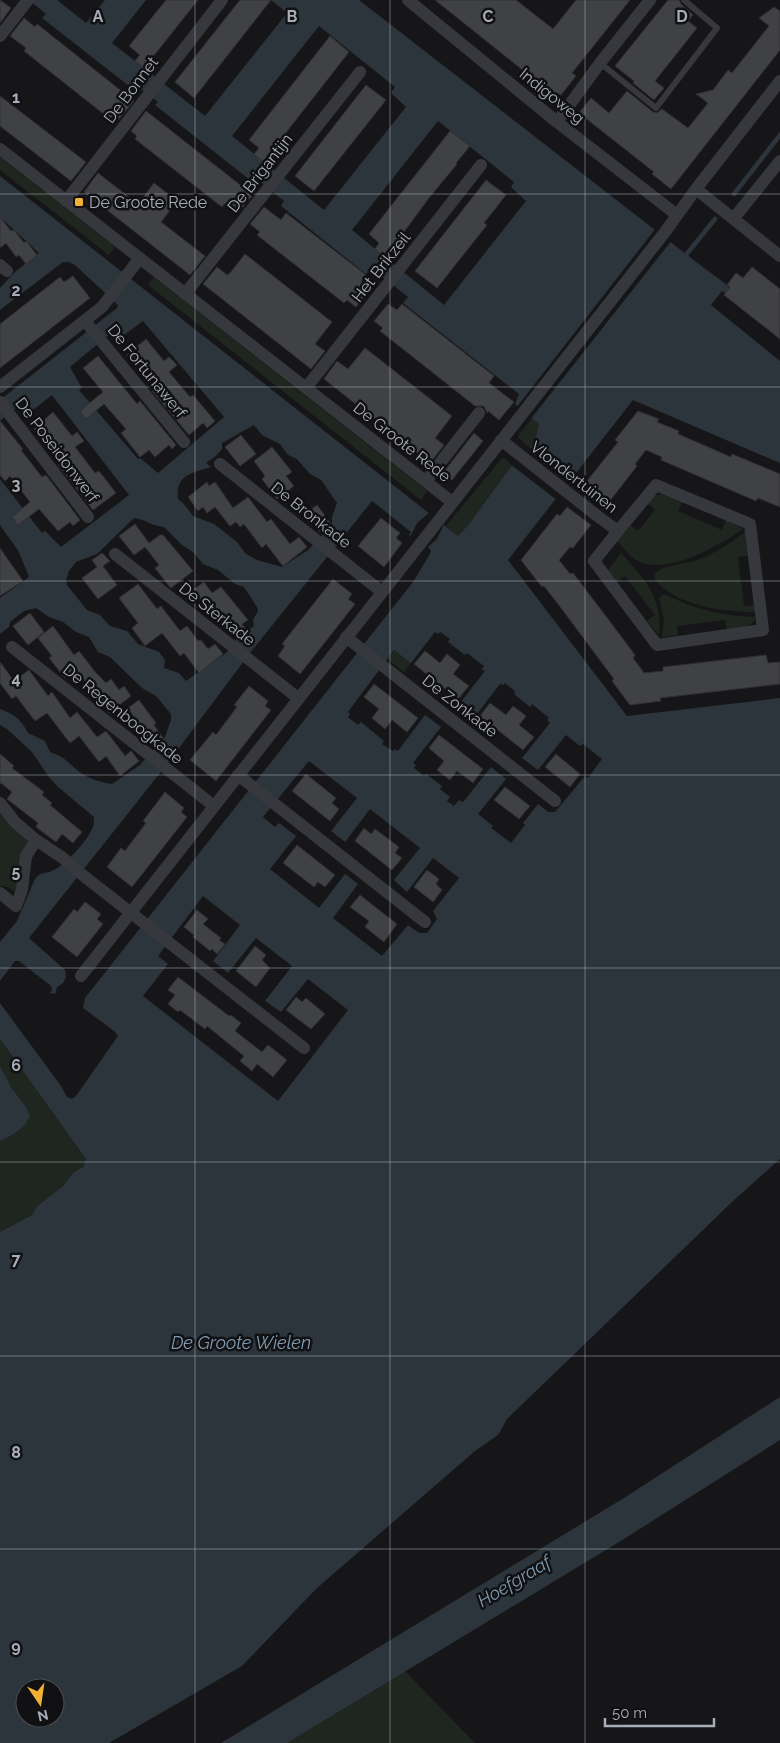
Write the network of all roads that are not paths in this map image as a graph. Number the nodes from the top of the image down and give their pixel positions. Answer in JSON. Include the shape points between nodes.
{"nodes":[{"id":1,"x":222,"y":0,"type":"edge"},
{"id":2,"x":408,"y":0,"type":"edge"},
{"id":3,"x":650,"y":0,"type":"edge"},
{"id":4,"x":684,"y":0,"type":"edge"},
{"id":5,"x":25,"y":3,"type":"edge"},
{"id":6,"x":0,"y":36,"type":"edge"},
{"id":7,"x":600,"y":63,"type":"junction"},
{"id":8,"x":360,"y":72,"type":"dead end"},
{"id":9,"x":780,"y":81,"type":"edge"},
{"id":10,"x":557,"y":122,"type":"junction"},
{"id":11,"x":0,"y":149,"type":"edge"},
{"id":12,"x":780,"y":161,"type":"edge"},
{"id":13,"x":481,"y":165,"type":"dead end"},
{"id":14,"x":696,"y":189,"type":"junction"},
{"id":15,"x":66,"y":201,"type":"junction"},
{"id":16,"x":677,"y":215,"type":"junction"},
{"id":17,"x":734,"y":218,"type":"junction"},
{"id":18,"x":780,"y":256,"type":"edge"},
{"id":19,"x":140,"y":258,"type":"junction"},
{"id":20,"x":185,"y":294,"type":"junction"},
{"id":21,"x":87,"y":324,"type":"junction"},
{"id":22,"x":0,"y":387,"type":"edge"},
{"id":23,"x":306,"y":388,"type":"junction"},
{"id":24,"x":0,"y":402,"type":"edge"},
{"id":25,"x":479,"y":413,"type":"dead end"},
{"id":26,"x":184,"y":442,"type":"dead end"},
{"id":27,"x":505,"y":444,"type":"junction"},
{"id":28,"x":220,"y":464,"type":"dead end"},
{"id":29,"x":426,"y":481,"type":"junction"},
{"id":30,"x":452,"y":502,"type":"junction"},
{"id":31,"x":88,"y":517,"type":"dead end"},
{"id":32,"x":618,"y":531,"type":"junction"},
{"id":33,"x":115,"y":554,"type":"dead end"},
{"id":34,"x":382,"y":592,"type":"junction"},
{"id":35,"x":350,"y":640,"type":"junction"},
{"id":36,"x":12,"y":647,"type":"dead end"},
{"id":37,"x":298,"y":698,"type":"junction"},
{"id":38,"x":242,"y":778,"type":"junction"},
{"id":39,"x":555,"y":801,"type":"dead end"},
{"id":40,"x":0,"y":803,"type":"edge"},
{"id":41,"x":214,"y":806,"type":"junction"},
{"id":42,"x":36,"y":840,"type":"junction"},
{"id":43,"x":0,"y":893,"type":"edge"},
{"id":44,"x":135,"y":917,"type":"junction"},
{"id":45,"x":425,"y":922,"type":"dead end"},
{"id":46,"x":81,"y":976,"type":"dead end"},
{"id":47,"x":304,"y":1048,"type":"dead end"}],
"edges":[{"from":1,"to":15,"type":"street","name":"De Bonnet"},
{"from":2,"to":10,"type":"street","name":"Indigoweg"},
{"from":3,"to":7,"type":"street"},
{"from":4,"to":7,"type":"lane","via":[[717,28],[656,108]]},
{"from":5,"to":6,"type":"street"},
{"from":7,"to":10,"type":"street"},
{"from":8,"to":20,"type":"street","name":"De Brigantijn"},
{"from":9,"to":14,"type":"street"},
{"from":10,"to":16,"type":"street","name":"Indigoweg"},
{"from":11,"to":15,"type":"street","name":"De Groote Rede"},
{"from":12,"to":17,"type":"street"},
{"from":13,"to":23,"type":"street","name":"Het Brikzeil"},
{"from":14,"to":16,"type":"street"},
{"from":14,"to":17,"type":"street"},
{"from":15,"to":19,"type":"street","name":"De Groote Rede"},
{"from":16,"to":27,"type":"street","via":[[522,414]]},
{"from":17,"to":18,"type":"street"},
{"from":19,"to":20,"type":"street","name":"De Groote Rede"},
{"from":19,"to":21,"type":"street"},
{"from":20,"to":23,"type":"street","name":"De Groote Rede"},
{"from":21,"to":22,"type":"street"},
{"from":21,"to":26,"type":"street","name":"De Fortunawerf"},
{"from":23,"to":29,"type":"street","name":"De Groote Rede"},
{"from":24,"to":31,"type":"street","name":"De Poseidonwerf"},
{"from":25,"to":29,"type":"street"},
{"from":27,"to":30,"type":"street"},
{"from":27,"to":32,"type":"street","name":"Vlondertuinen"},
{"from":28,"to":34,"type":"street","name":"De Bronkade"},
{"from":29,"to":30,"type":"street","name":"De Groote Rede"},
{"from":30,"to":34,"type":"street"},
{"from":32,"to":32,"type":"street","name":"Vlondertuinen","via":[[594,561],[657,645],[763,630],[750,524],[656,486]]},
{"from":33,"to":37,"type":"street","name":"De Sterkade"},
{"from":34,"to":35,"type":"street"},
{"from":35,"to":37,"type":"street"},
{"from":35,"to":39,"type":"street","name":"De Zonkade"},
{"from":36,"to":41,"type":"street","name":"De Regenboogkade"},
{"from":37,"to":38,"type":"street"},
{"from":38,"to":41,"type":"street"},
{"from":38,"to":45,"type":"street"},
{"from":40,"to":42,"type":"street"},
{"from":41,"to":44,"type":"street"},
{"from":42,"to":43,"type":"street","via":[[26,856],[22,890],[16,906]]},
{"from":42,"to":44,"type":"street"},
{"from":44,"to":46,"type":"street"},
{"from":44,"to":47,"type":"street"}]}
